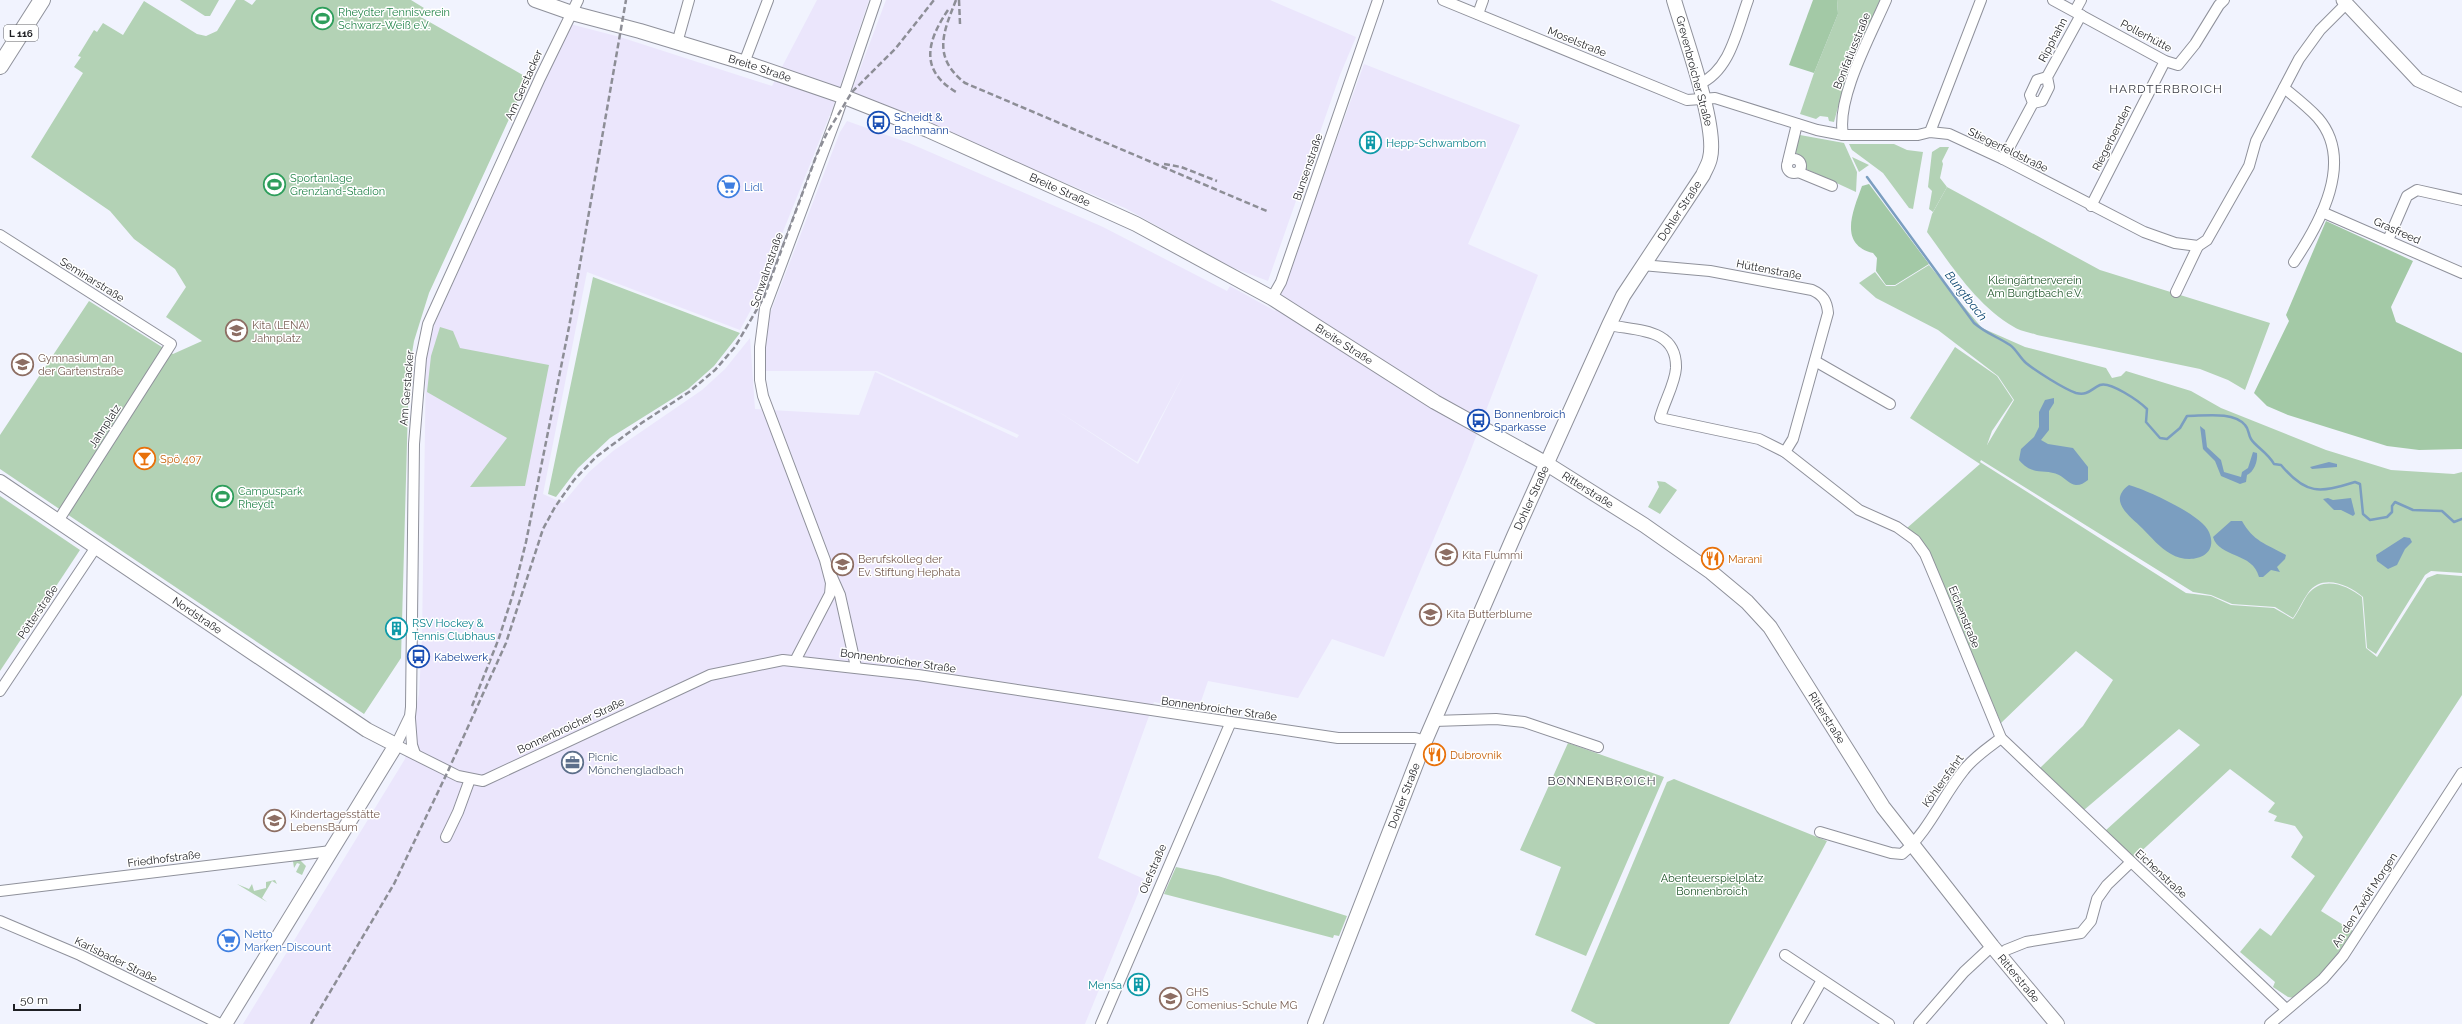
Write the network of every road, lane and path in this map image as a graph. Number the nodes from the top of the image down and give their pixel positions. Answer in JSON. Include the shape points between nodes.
{"nodes":[{"id":1,"x":32,"y":0,"type":"edge"},
{"id":2,"x":42,"y":0,"type":"edge"},
{"id":3,"x":535,"y":0,"type":"edge"},
{"id":4,"x":578,"y":0,"type":"edge"},
{"id":5,"x":689,"y":0,"type":"edge"},
{"id":6,"x":768,"y":0,"type":"edge"},
{"id":7,"x":876,"y":0,"type":"edge"},
{"id":8,"x":1378,"y":0,"type":"edge"},
{"id":9,"x":1443,"y":0,"type":"edge"},
{"id":10,"x":1483,"y":0,"type":"edge"},
{"id":11,"x":1674,"y":0,"type":"edge"},
{"id":12,"x":1748,"y":0,"type":"edge"},
{"id":13,"x":1886,"y":0,"type":"edge"},
{"id":14,"x":1981,"y":0,"type":"edge"},
{"id":15,"x":2053,"y":0,"type":"edge"},
{"id":16,"x":2081,"y":0,"type":"edge"},
{"id":17,"x":2224,"y":0,"type":"edge"},
{"id":18,"x":2345,"y":2,"type":"edge"},
{"id":19,"x":572,"y":13,"type":"junction"},
{"id":20,"x":2078,"y":13,"type":"junction"},
{"id":21,"x":1478,"y":14,"type":"junction"},
{"id":22,"x":678,"y":43,"type":"junction"},
{"id":23,"x":0,"y":51,"type":"edge"},
{"id":24,"x":2165,"y":61,"type":"junction"},
{"id":25,"x":744,"y":63,"type":"junction"},
{"id":26,"x":0,"y":66,"type":"edge"},
{"id":27,"x":1699,"y":84,"type":"junction"},
{"id":28,"x":2284,"y":88,"type":"junction"},
{"id":29,"x":842,"y":96,"type":"junction"},
{"id":30,"x":1702,"y":98,"type":"junction"},
{"id":31,"x":2462,"y":100,"type":"edge"},
{"id":32,"x":1797,"y":124,"type":"junction"},
{"id":33,"x":1930,"y":132,"type":"junction"},
{"id":34,"x":1843,"y":135,"type":"junction"},
{"id":35,"x":1712,"y":143,"type":"joint"},
{"id":36,"x":2003,"y":158,"type":"junction"},
{"id":37,"x":1832,"y":186,"type":"dead end"},
{"id":38,"x":2462,"y":200,"type":"edge"},
{"id":39,"x":2091,"y":206,"type":"junction"},
{"id":40,"x":2322,"y":212,"type":"junction"},
{"id":41,"x":0,"y":235,"type":"edge"},
{"id":42,"x":2388,"y":240,"type":"junction"},
{"id":43,"x":2198,"y":246,"type":"junction"},
{"id":44,"x":2294,"y":262,"type":"dead end"},
{"id":45,"x":1642,"y":265,"type":"junction"},
{"id":46,"x":2462,"y":273,"type":"edge"},
{"id":47,"x":2176,"y":292,"type":"dead end"},
{"id":48,"x":1272,"y":298,"type":"junction"},
{"id":49,"x":1609,"y":326,"type":"junction"},
{"id":50,"x":171,"y":344,"type":"joint"},
{"id":51,"x":1814,"y":361,"type":"junction"},
{"id":52,"x":1890,"y":404,"type":"dead end"},
{"id":53,"x":1785,"y":452,"type":"junction"},
{"id":54,"x":1547,"y":464,"type":"junction"},
{"id":55,"x":0,"y":482,"type":"edge"},
{"id":56,"x":58,"y":520,"type":"junction"},
{"id":57,"x":96,"y":547,"type":"junction"},
{"id":58,"x":830,"y":573,"type":"junction"},
{"id":59,"x":795,"y":661,"type":"junction"},
{"id":60,"x":856,"y":667,"type":"junction"},
{"id":61,"x":0,"y":691,"type":"edge"},
{"id":62,"x":410,"y":716,"type":"junction"},
{"id":63,"x":1434,"y":722,"type":"junction"},
{"id":64,"x":1230,"y":724,"type":"junction"},
{"id":65,"x":2001,"y":738,"type":"junction"},
{"id":66,"x":1425,"y":741,"type":"junction"},
{"id":67,"x":396,"y":745,"type":"junction"},
{"id":68,"x":1598,"y":747,"type":"dead end"},
{"id":69,"x":415,"y":754,"type":"junction"},
{"id":70,"x":2462,"y":772,"type":"edge"},
{"id":71,"x":470,"y":779,"type":"junction"},
{"id":72,"x":1820,"y":832,"type":"dead end"},
{"id":73,"x":446,"y":837,"type":"dead end"},
{"id":74,"x":1912,"y":845,"type":"junction"},
{"id":75,"x":331,"y":851,"type":"junction"},
{"id":76,"x":2131,"y":862,"type":"junction"},
{"id":77,"x":0,"y":891,"type":"edge"},
{"id":78,"x":0,"y":921,"type":"edge"},
{"id":79,"x":1996,"y":951,"type":"junction"},
{"id":80,"x":1785,"y":955,"type":"dead end"},
{"id":81,"x":1822,"y":980,"type":"junction"},
{"id":82,"x":2286,"y":1009,"type":"junction"},
{"id":83,"x":220,"y":1024,"type":"edge"},
{"id":84,"x":225,"y":1024,"type":"edge"},
{"id":85,"x":1101,"y":1024,"type":"edge"},
{"id":86,"x":1315,"y":1024,"type":"edge"},
{"id":87,"x":1797,"y":1024,"type":"edge"},
{"id":88,"x":1889,"y":1024,"type":"edge"},
{"id":89,"x":1919,"y":1024,"type":"edge"},
{"id":90,"x":2057,"y":1024,"type":"edge"},
{"id":91,"x":2270,"y":1024,"type":"edge"}],
"edges":[{"from":1,"to":23,"type":"main road","number":"L 116"},
{"from":2,"to":26,"type":"main road","number":"L 116"},
{"from":3,"to":19,"type":"main road","name":"Breite Straße"},
{"from":4,"to":19,"type":"street","name":"Am Gerstacker"},
{"from":5,"to":22,"type":"street"},
{"from":6,"to":25,"type":"street"},
{"from":7,"to":29,"type":"street","name":"Schwalmstraße"},
{"from":8,"to":48,"type":"street","name":"Bunsenstraße","via":[[1281,282]]},
{"from":9,"to":21,"type":"street","name":"Moselstraße"},
{"from":10,"to":21,"type":"street"},
{"from":11,"to":27,"type":"main road","name":"Grevenbroicher Straße"},
{"from":12,"to":27,"type":"street","via":[[1729,53],[1710,79]]},
{"from":13,"to":34,"type":"street","name":"Bonifatiusstraße","via":[[1846,97]]},
{"from":14,"to":33,"type":"street"},
{"from":15,"to":20,"type":"street","name":"Pollerhütte"},
{"from":16,"to":20,"type":"street","name":"Ripphahn"},
{"from":17,"to":24,"type":"street","name":"Pollerhütte","via":[[2178,65]]},
{"from":18,"to":28,"type":"street","via":[[2307,44]]},
{"from":18,"to":31,"type":"street","via":[[2418,80]]},
{"from":19,"to":22,"type":"main road","name":"Breite Straße","via":[[622,25]]},
{"from":19,"to":62,"type":"street","name":"Am Gerstacker","via":[[459,253],[427,331],[421,358],[414,444]]},
{"from":20,"to":24,"type":"street","name":"Pollerhütte"},
{"from":20,"to":36,"type":"street","name":"Ripphahn","via":[[2047,77],[2049,87],[2042,101],[2033,103]]},
{"from":21,"to":30,"type":"street","name":"Moselstraße","via":[[1687,100]]},
{"from":22,"to":25,"type":"main road","name":"Breite Straße"},
{"from":24,"to":39,"type":"street","name":"Riegerbenden"},
{"from":25,"to":29,"type":"main road","name":"Breite Straße"},
{"from":27,"to":30,"type":"main road","name":"Grevenbroicher Straße"},
{"from":28,"to":40,"type":"street","via":[[2319,118],[2328,133],[2335,166]]},
{"from":28,"to":43,"type":"street","via":[[2256,141],[2249,166],[2207,240]]},
{"from":29,"to":48,"type":"main road","name":"Breite Straße","via":[[935,133],[1136,224]]},
{"from":29,"to":58,"type":"street","name":"Schwalmstraße","via":[[765,308],[759,358],[762,396]]},
{"from":30,"to":32,"type":"street","name":"Stiegerfeldstraße","via":[[1715,98]]},
{"from":30,"to":35,"type":"main road","name":"Grevenbroicher Straße"},
{"from":32,"to":34,"type":"street","name":"Stiegerfeldstraße"},
{"from":32,"to":37,"type":"street","via":[[1788,161],[1798,161],[1801,167],[1798,172]]},
{"from":33,"to":34,"type":"street","name":"Stiegerfeldstraße","via":[[1918,135]]},
{"from":33,"to":36,"type":"street","name":"Stiegerfeldstraße","via":[[1949,134]]},
{"from":35,"to":45,"type":"main road","name":"Dohler Straße","via":[[1710,159],[1703,175]]},
{"from":36,"to":39,"type":"street","name":"Stiegerfeldstraße"},
{"from":38,"to":42,"type":"street","via":[[2418,190],[2408,196]]},
{"from":39,"to":43,"type":"street","name":"Stiegerfeldstraße","via":[[2144,232],[2175,243]]},
{"from":40,"to":42,"type":"street","name":"Grasfreed"},
{"from":40,"to":44,"type":"street","via":[[2308,242]]},
{"from":41,"to":50,"type":"street","name":"Seminarstraße"},
{"from":42,"to":46,"type":"street","name":"Grasfreed"},
{"from":43,"to":47,"type":"street"},
{"from":45,"to":49,"type":"main road","name":"Dohler Straße"},
{"from":45,"to":51,"type":"street","name":"Hüttenstraße","via":[[1710,271],[1812,290],[1821,294],[1827,304],[1828,313]]},
{"from":48,"to":54,"type":"main road","name":"Breite Straße","via":[[1435,402]]},
{"from":49,"to":53,"type":"street","name":"Eichenstraße","via":[[1643,330],[1671,344],[1676,367],[1660,418],[1759,439]]},
{"from":49,"to":54,"type":"main road","name":"Dohler Straße"},
{"from":50,"to":56,"type":"street","name":"Jahnplatz"},
{"from":51,"to":52,"type":"street"},
{"from":51,"to":53,"type":"street","name":"Hüttenstraße","via":[[1793,439]]},
{"from":53,"to":65,"type":"street","name":"Eichenstraße","via":[[1859,510],[1897,527],[1920,545]]},
{"from":54,"to":63,"type":"main road","name":"Dohler Straße"},
{"from":54,"to":74,"type":"main road","name":"Ritterstraße","via":[[1649,528],[1711,572],[1747,602],[1770,627],[1884,808]]},
{"from":55,"to":56,"type":"main road","name":"Nordstraße"},
{"from":56,"to":57,"type":"main road","name":"Nordstraße"},
{"from":57,"to":61,"type":"street","name":"Pötterstraße"},
{"from":57,"to":67,"type":"main road","name":"Nordstraße","via":[[366,730]]},
{"from":58,"to":59,"type":"street","name":"Schwalmstraße","via":[[832,583],[826,602]]},
{"from":58,"to":60,"type":"street","name":"Schwalmstraße","via":[[840,595]]},
{"from":59,"to":60,"type":"street","name":"Bonnenbroicher Straße"},
{"from":59,"to":71,"type":"street","name":"Bonnenbroicher Straße","via":[[746,666],[710,675],[483,781]]},
{"from":60,"to":64,"type":"street","name":"Bonnenbroicher Straße"},
{"from":62,"to":67,"type":"street","name":"Am Gerstacker"},
{"from":62,"to":69,"type":"street","name":"Am Gerstacker"},
{"from":63,"to":66,"type":"main road","name":"Dohler Straße"},
{"from":63,"to":68,"type":"street","via":[[1496,719],[1524,722]]},
{"from":64,"to":66,"type":"street","name":"Bonnenbroicher Straße","via":[[1338,738],[1415,738]]},
{"from":64,"to":85,"type":"street","name":"Olefstraße"},
{"from":65,"to":74,"type":"street","name":"Köhlersfahrt","via":[[1963,771]]},
{"from":65,"to":76,"type":"street","name":"Eichenstraße"},
{"from":66,"to":86,"type":"main road","name":"Dohler Straße"},
{"from":67,"to":69,"type":"street","name":"Bonnenbroicher Straße"},
{"from":67,"to":75,"type":"main road"},
{"from":69,"to":71,"type":"street","name":"Bonnenbroicher Straße","via":[[458,776]]},
{"from":70,"to":82,"type":"street","name":"An den Zwölf Morgen","via":[[2343,956],[2323,979]]},
{"from":71,"to":73,"type":"street"},
{"from":72,"to":74,"type":"street","via":[[1891,853],[1902,854]]},
{"from":74,"to":79,"type":"main road","name":"Ritterstraße"},
{"from":75,"to":77,"type":"street","name":"Friedhofstraße"},
{"from":75,"to":84,"type":"main road"},
{"from":76,"to":79,"type":"street","via":[[2107,885],[2097,899],[2091,921],[2081,933],[2026,942]]},
{"from":76,"to":82,"type":"street","name":"Eichenstraße"},
{"from":78,"to":83,"type":"street","name":"Karlsbader Straße","via":[[80,955]]},
{"from":79,"to":89,"type":"street","via":[[1964,972]]},
{"from":79,"to":90,"type":"main road","name":"Ritterstraße"},
{"from":80,"to":81,"type":"street"},
{"from":81,"to":87,"type":"street"},
{"from":81,"to":88,"type":"street"},
{"from":82,"to":91,"type":"street","name":"An den Zwölf Morgen"}]}
